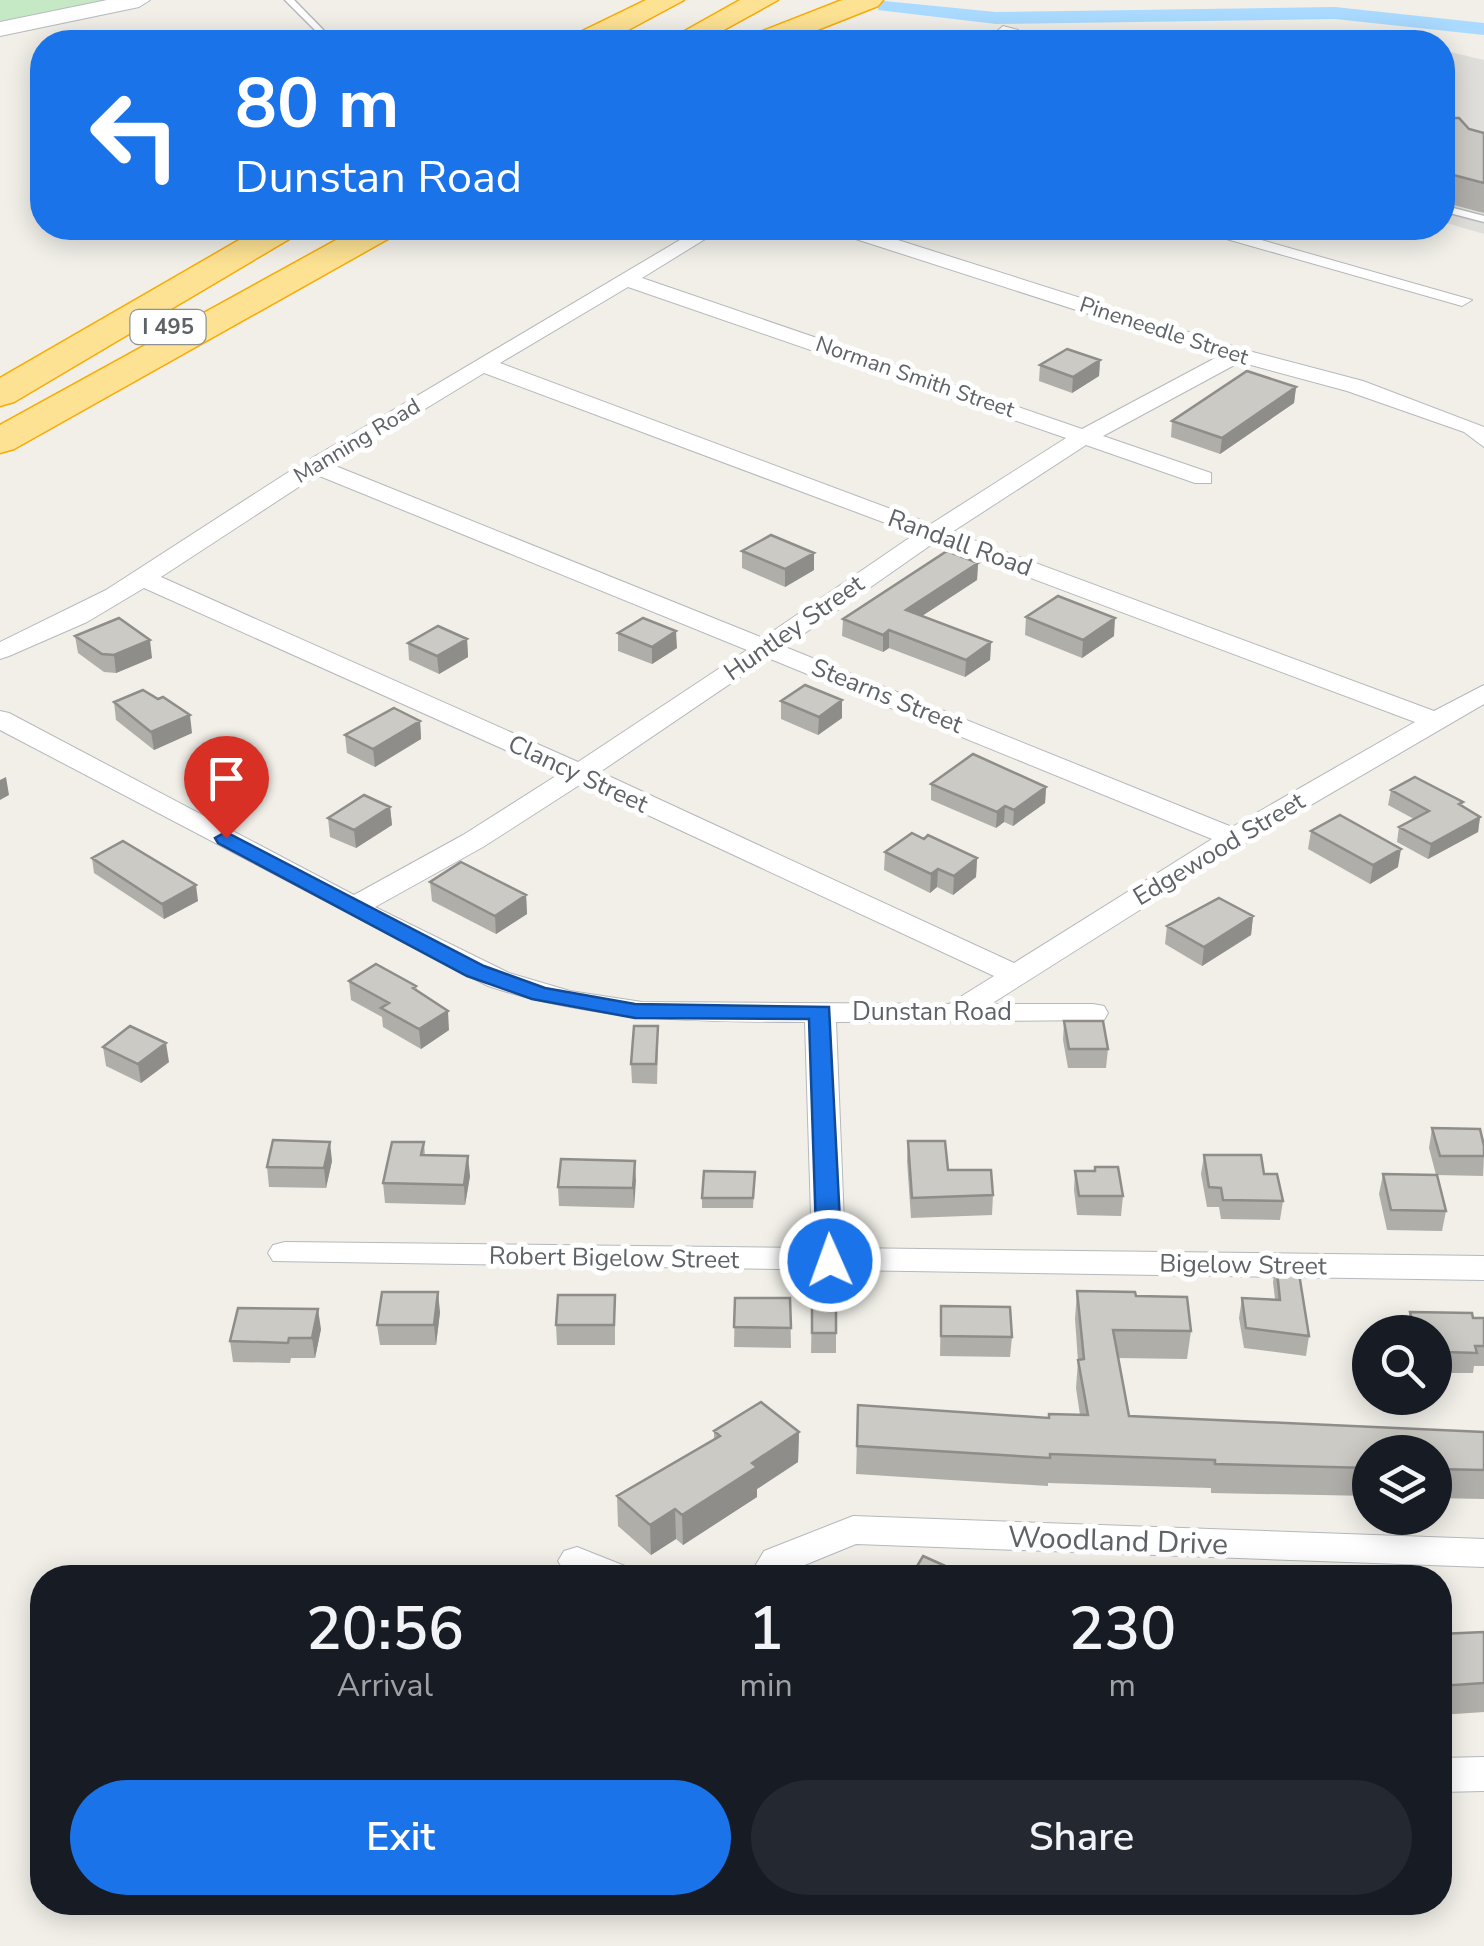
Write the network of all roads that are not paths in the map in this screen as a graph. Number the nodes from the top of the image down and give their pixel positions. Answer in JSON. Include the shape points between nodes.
{"nodes":[{"id":1,"x":139,"y":0,"type":"edge"},
{"id":2,"x":289,"y":0,"type":"edge"},
{"id":3,"x":644,"y":0,"type":"edge"},
{"id":4,"x":669,"y":0,"type":"edge"},
{"id":5,"x":714,"y":0,"type":"edge"},
{"id":6,"x":763,"y":0,"type":"edge"},
{"id":7,"x":807,"y":0,"type":"edge"},
{"id":8,"x":868,"y":0,"type":"edge"},
{"id":9,"x":4,"y":26,"type":"edge"},
{"id":10,"x":318,"y":30,"type":"edge"},
{"id":11,"x":590,"y":30,"type":"edge"},
{"id":12,"x":608,"y":30,"type":"edge"},
{"id":13,"x":653,"y":30,"type":"edge"},
{"id":14,"x":704,"y":30,"type":"edge"},
{"id":15,"x":748,"y":30,"type":"edge"},
{"id":16,"x":791,"y":30,"type":"edge"},
{"id":17,"x":1455,"y":212,"type":"edge"},
{"id":18,"x":1484,"y":220,"type":"edge"},
{"id":19,"x":213,"y":240,"type":"edge"},
{"id":20,"x":263,"y":240,"type":"edge"},
{"id":21,"x":319,"y":240,"type":"edge"},
{"id":22,"x":361,"y":240,"type":"edge"},
{"id":23,"x":692,"y":240,"type":"edge"},
{"id":24,"x":879,"y":240,"type":"edge"},
{"id":25,"x":1242,"y":240,"type":"edge"},
{"id":26,"x":625,"y":279,"type":"junction"},
{"id":27,"x":1462,"y":300,"type":"dead end"},
{"id":28,"x":1237,"y":354,"type":"junction"},
{"id":29,"x":0,"y":362,"type":"edge"},
{"id":30,"x":484,"y":365,"type":"junction"},
{"id":31,"x":0,"y":394,"type":"edge"},
{"id":32,"x":0,"y":432,"type":"edge"},
{"id":33,"x":1082,"y":438,"type":"junction"},
{"id":34,"x":1484,"y":440,"type":"edge"},
{"id":35,"x":0,"y":441,"type":"edge"},
{"id":36,"x":316,"y":466,"type":"junction"},
{"id":37,"x":1203,"y":478,"type":"dead end"},
{"id":38,"x":933,"y":533,"type":"junction"},
{"id":39,"x":140,"y":577,"type":"junction"},
{"id":40,"x":766,"y":647,"type":"junction"},
{"id":41,"x":0,"y":651,"type":"edge"},
{"id":42,"x":1484,"y":692,"type":"edge"},
{"id":43,"x":0,"y":719,"type":"edge"},
{"id":44,"x":1436,"y":721,"type":"junction"},
{"id":45,"x":576,"y":775,"type":"junction"},
{"id":46,"x":1234,"y":838,"type":"junction"},
{"id":47,"x":354,"y":906,"type":"junction"},
{"id":48,"x":1014,"y":974,"type":"junction"},
{"id":49,"x":820,"y":1012,"type":"junction"},
{"id":50,"x":958,"y":1012,"type":"junction"},
{"id":51,"x":1093,"y":1013,"type":"dead end"},
{"id":52,"x":285,"y":1253,"type":"dead end"},
{"id":53,"x":830,"y":1261,"type":"junction"},
{"id":54,"x":1002,"y":1262,"type":"joint"},
{"id":55,"x":1484,"y":1268,"type":"edge"},
{"id":56,"x":1484,"y":1554,"type":"edge"},
{"id":57,"x":576,"y":1561,"type":"dead end"},
{"id":58,"x":585,"y":1565,"type":"edge"},
{"id":59,"x":774,"y":1565,"type":"edge"},
{"id":60,"x":1484,"y":1774,"type":"edge"},
{"id":61,"x":1452,"y":1775,"type":"edge"}],
"edges":[{"from":1,"to":9,"type":"main road"},
{"from":2,"to":10,"type":"lane"},
{"from":3,"to":11,"type":"highway"},
{"from":4,"to":12,"type":"highway"},
{"from":5,"to":13,"type":"highway"},
{"from":6,"to":14,"type":"highway"},
{"from":7,"to":15,"type":"highway"},
{"from":8,"to":16,"type":"highway"},
{"from":17,"to":18,"type":"lane"},
{"from":19,"to":29,"type":"highway"},
{"from":20,"to":31,"type":"highway","number":"I 495"},
{"from":21,"to":32,"type":"highway","number":"I 495"},
{"from":22,"to":35,"type":"highway"},
{"from":23,"to":26,"type":"street","name":"Manning Road"},
{"from":24,"to":28,"type":"street","name":"Pineneedle Street"},
{"from":25,"to":27,"type":"street"},
{"from":26,"to":30,"type":"street","name":"Manning Road"},
{"from":26,"to":33,"type":"street","name":"Norman Smith Street"},
{"from":28,"to":33,"type":"street","name":"Huntley Street"},
{"from":28,"to":34,"type":"street","name":"Pineneedle Street","via":[[1355,386],[1472,427]]},
{"from":30,"to":36,"type":"street","name":"Manning Road"},
{"from":30,"to":38,"type":"street","name":"Randall Road"},
{"from":33,"to":37,"type":"street","name":"Norman Smith Street"},
{"from":33,"to":38,"type":"street","name":"Huntley Street"},
{"from":36,"to":39,"type":"street","name":"Manning Road"},
{"from":36,"to":40,"type":"street","name":"Stearns Street"},
{"from":38,"to":40,"type":"street","name":"Huntley Street"},
{"from":38,"to":44,"type":"street","name":"Randall Road"},
{"from":39,"to":41,"type":"street","name":"Manning Road","via":[[40,638]]},
{"from":39,"to":45,"type":"street","name":"Clancy Street"},
{"from":40,"to":45,"type":"street","name":"Huntley Street"},
{"from":40,"to":46,"type":"street","name":"Stearns Street"},
{"from":42,"to":44,"type":"street","name":"Edgewood Street"},
{"from":43,"to":47,"type":"street","name":"Dunstan Road"},
{"from":44,"to":46,"type":"street","name":"Edgewood Street"},
{"from":45,"to":47,"type":"street","name":"Huntley Street"},
{"from":45,"to":48,"type":"street","name":"Clancy Street"},
{"from":46,"to":48,"type":"street","name":"Edgewood Street"},
{"from":47,"to":49,"type":"street","name":"Dunstan Road","via":[[476,971],[570,1002],[668,1012]]},
{"from":48,"to":50,"type":"street","name":"Edgewood Street"},
{"from":49,"to":50,"type":"street","name":"Dunstan Road"},
{"from":49,"to":53,"type":"street"},
{"from":50,"to":51,"type":"street","name":"Dunstan Road"},
{"from":52,"to":53,"type":"street","name":"Robert Bigelow Street"},
{"from":53,"to":54,"type":"street","name":"Robert Bigelow Street"},
{"from":54,"to":55,"type":"street","name":"Bigelow Street"},
{"from":56,"to":59,"type":"street","name":"Woodland Drive","via":[[853,1530]]},
{"from":57,"to":58,"type":"street"},
{"from":60,"to":61,"type":"street"}]}
